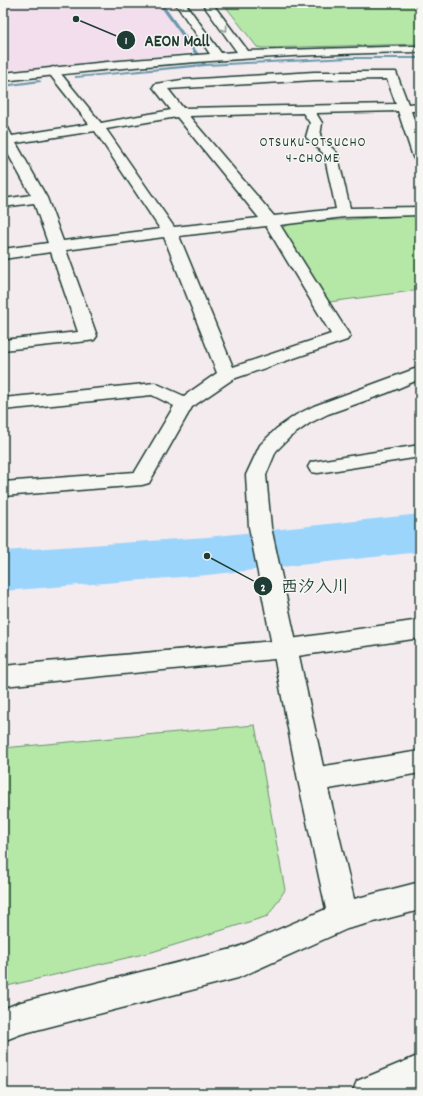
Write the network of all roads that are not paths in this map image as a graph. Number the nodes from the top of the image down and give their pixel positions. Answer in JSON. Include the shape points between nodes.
{"nodes":[{"id":1,"x":180,"y":3,"type":"edge"},
{"id":2,"x":207,"y":3,"type":"edge"},
{"id":3,"x":420,"y":49,"type":"edge"},
{"id":4,"x":244,"y":54,"type":"junction"},
{"id":5,"x":217,"y":56,"type":"junction"},
{"id":6,"x":53,"y":71,"type":"junction"},
{"id":7,"x":3,"y":77,"type":"edge"},
{"id":8,"x":420,"y":107,"type":"edge"},
{"id":9,"x":307,"y":108,"type":"junction"},
{"id":10,"x":403,"y":108,"type":"junction"},
{"id":11,"x":180,"y":112,"type":"junction"},
{"id":12,"x":98,"y":127,"type":"junction"},
{"id":13,"x":5,"y":137,"type":"edge"},
{"id":14,"x":420,"y":156,"type":"edge"},
{"id":15,"x":40,"y":198,"type":"junction"},
{"id":16,"x":3,"y":203,"type":"edge"},
{"id":17,"x":420,"y":211,"type":"edge"},
{"id":18,"x":344,"y":213,"type":"junction"},
{"id":19,"x":270,"y":221,"type":"junction"},
{"id":20,"x":170,"y":232,"type":"junction"},
{"id":21,"x":57,"y":247,"type":"junction"},
{"id":22,"x":3,"y":254,"type":"edge"},
{"id":23,"x":3,"y":345,"type":"edge"},
{"id":24,"x":420,"y":372,"type":"edge"},
{"id":25,"x":227,"y":375,"type":"junction"},
{"id":26,"x":3,"y":404,"type":"edge"},
{"id":27,"x":185,"y":404,"type":"junction"},
{"id":28,"x":420,"y":451,"type":"edge"},
{"id":29,"x":318,"y":467,"type":"dead end"},
{"id":30,"x":3,"y":489,"type":"edge"},
{"id":31,"x":420,"y":629,"type":"edge"},
{"id":32,"x":284,"y":649,"type":"junction"},
{"id":33,"x":3,"y":676,"type":"edge"},
{"id":34,"x":420,"y":762,"type":"edge"},
{"id":35,"x":312,"y":780,"type":"junction"},
{"id":36,"x":420,"y":896,"type":"edge"},
{"id":37,"x":343,"y":916,"type":"junction"},
{"id":38,"x":3,"y":1025,"type":"edge"},
{"id":39,"x":420,"y":1072,"type":"edge"},
{"id":40,"x":369,"y":1093,"type":"edge"}],
"edges":[{"from":1,"to":5,"type":"street"},
{"from":2,"to":4,"type":"street","one_way":true},
{"from":3,"to":4,"type":"street","via":[[314,50]]},
{"from":4,"to":5,"type":"street"},
{"from":5,"to":6,"type":"street"},
{"from":6,"to":7,"type":"street"},
{"from":6,"to":12,"type":"street"},
{"from":8,"to":10,"type":"street"},
{"from":9,"to":10,"type":"street"},
{"from":9,"to":11,"type":"street"},
{"from":9,"to":18,"type":"street","via":[[316,123],[313,137],[330,153]]},
{"from":10,"to":11,"type":"street","via":[[392,75],[314,76],[158,87]]},
{"from":10,"to":14,"type":"street"},
{"from":11,"to":12,"type":"street"},
{"from":11,"to":19,"type":"street"},
{"from":12,"to":13,"type":"street"},
{"from":12,"to":20,"type":"street"},
{"from":13,"to":15,"type":"street"},
{"from":15,"to":16,"type":"street"},
{"from":15,"to":21,"type":"street"},
{"from":17,"to":18,"type":"street"},
{"from":18,"to":19,"type":"street"},
{"from":19,"to":20,"type":"street"},
{"from":19,"to":25,"type":"street","via":[[341,336]]},
{"from":20,"to":21,"type":"street"},
{"from":20,"to":25,"type":"street"},
{"from":21,"to":22,"type":"street"},
{"from":21,"to":23,"type":"street","via":[[88,336]]},
{"from":24,"to":32,"type":"street","via":[[303,419],[283,433],[268,449],[256,475],[260,527]]},
{"from":25,"to":27,"type":"street"},
{"from":26,"to":27,"type":"street","via":[[155,389]]},
{"from":27,"to":30,"type":"street","via":[[142,478]]},
{"from":28,"to":29,"type":"street"},
{"from":31,"to":32,"type":"street"},
{"from":32,"to":33,"type":"street"},
{"from":32,"to":35,"type":"street"},
{"from":34,"to":35,"type":"street"},
{"from":35,"to":37,"type":"street"},
{"from":36,"to":37,"type":"street"},
{"from":37,"to":38,"type":"street","via":[[238,963],[21,1018]]},
{"from":39,"to":40,"type":"street"}]}
